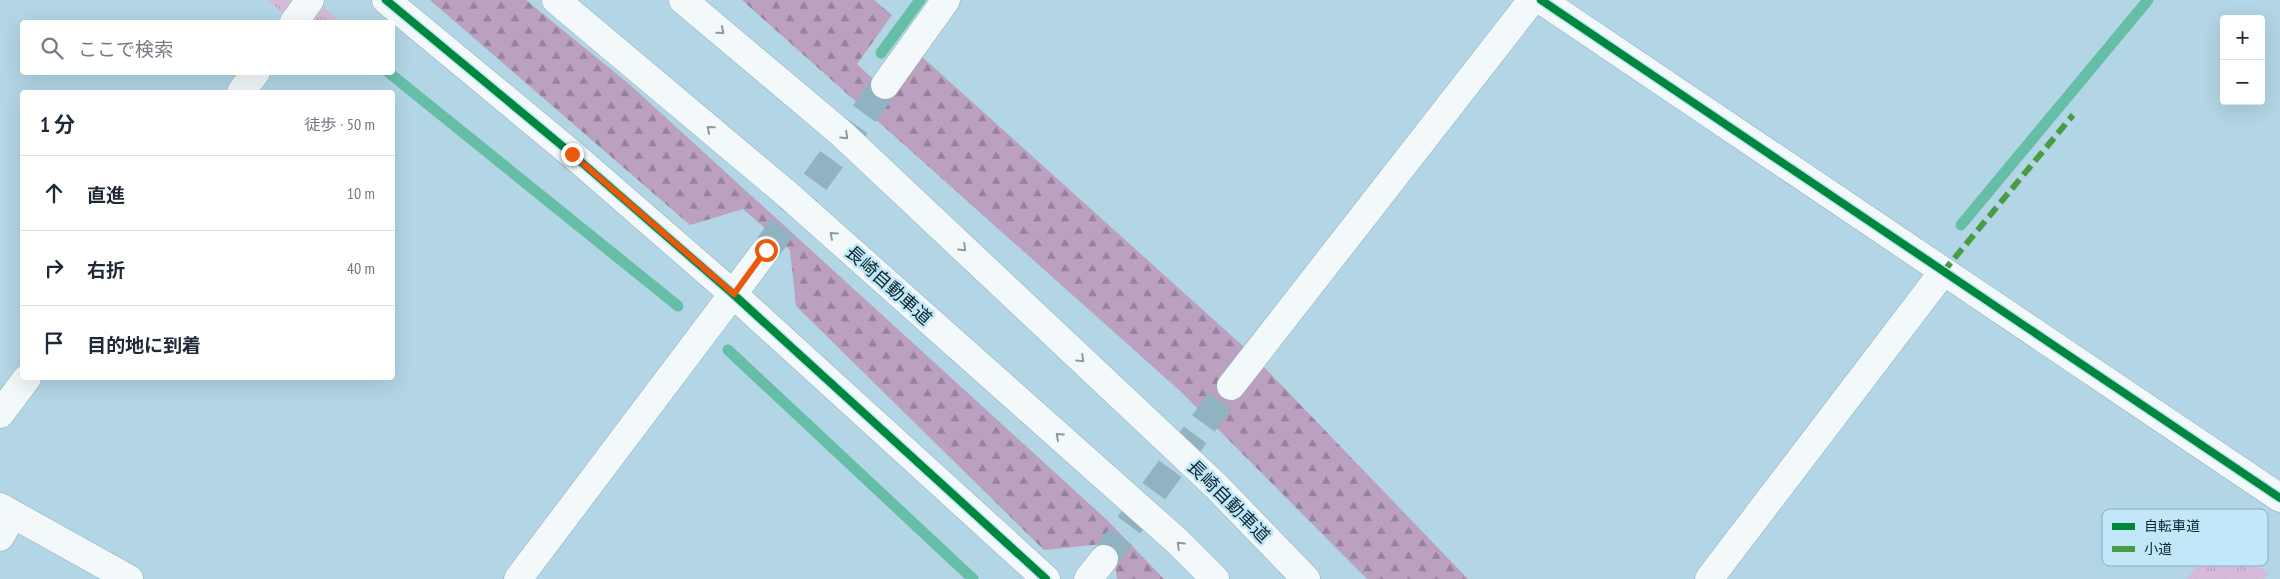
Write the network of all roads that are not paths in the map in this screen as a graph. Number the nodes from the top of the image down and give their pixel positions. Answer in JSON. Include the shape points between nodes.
{"nodes":[{"id":1,"x":310,"y":0,"type":"edge"},
{"id":2,"x":386,"y":0,"type":"edge"},
{"id":3,"x":556,"y":0,"type":"edge"},
{"id":4,"x":683,"y":0,"type":"edge"},
{"id":5,"x":946,"y":0,"type":"edge"},
{"id":6,"x":1532,"y":0,"type":"edge"},
{"id":7,"x":1541,"y":0,"type":"edge"},
{"id":8,"x":295,"y":20,"type":"edge"},
{"id":9,"x":254,"y":75,"type":"edge"},
{"id":10,"x":885,"y":85,"type":"tunnel mouth"},
{"id":11,"x":242,"y":90,"type":"edge"},
{"id":12,"x":766,"y":250,"type":"tunnel mouth"},
{"id":13,"x":1943,"y":272,"type":"junction"},
{"id":14,"x":734,"y":294,"type":"junction"},
{"id":15,"x":26,"y":380,"type":"edge"},
{"id":16,"x":1232,"y":386,"type":"tunnel mouth"},
{"id":17,"x":0,"y":414,"type":"edge"},
{"id":18,"x":2280,"y":498,"type":"edge"},
{"id":19,"x":4,"y":520,"type":"edge"},
{"id":20,"x":129,"y":579,"type":"edge"},
{"id":21,"x":518,"y":579,"type":"edge"},
{"id":22,"x":1046,"y":579,"type":"edge"},
{"id":23,"x":1215,"y":579,"type":"edge"},
{"id":24,"x":1306,"y":579,"type":"edge"},
{"id":25,"x":1709,"y":579,"type":"edge"}],
"edges":[{"from":1,"to":8,"type":"main road"},
{"from":2,"to":14,"type":"main road"},
{"from":23,"to":3,"type":"main road","name":"長崎自動車道","one_way":true,"via":[[1177,541],[787,194]]},
{"from":4,"to":24,"type":"main road","name":"長崎自動車道","one_way":true,"via":[[841,133],[1216,486]]},
{"from":5,"to":10,"type":"main road"},
{"from":6,"to":16,"type":"main road"},
{"from":7,"to":13,"type":"main road"},
{"from":9,"to":11,"type":"main road"},
{"from":12,"to":14,"type":"main road"},
{"from":13,"to":18,"type":"main road"},
{"from":13,"to":25,"type":"main road"},
{"from":14,"to":21,"type":"main road"},
{"from":14,"to":22,"type":"main road"},
{"from":15,"to":17,"type":"main road"},
{"from":19,"to":20,"type":"main road"}]}
